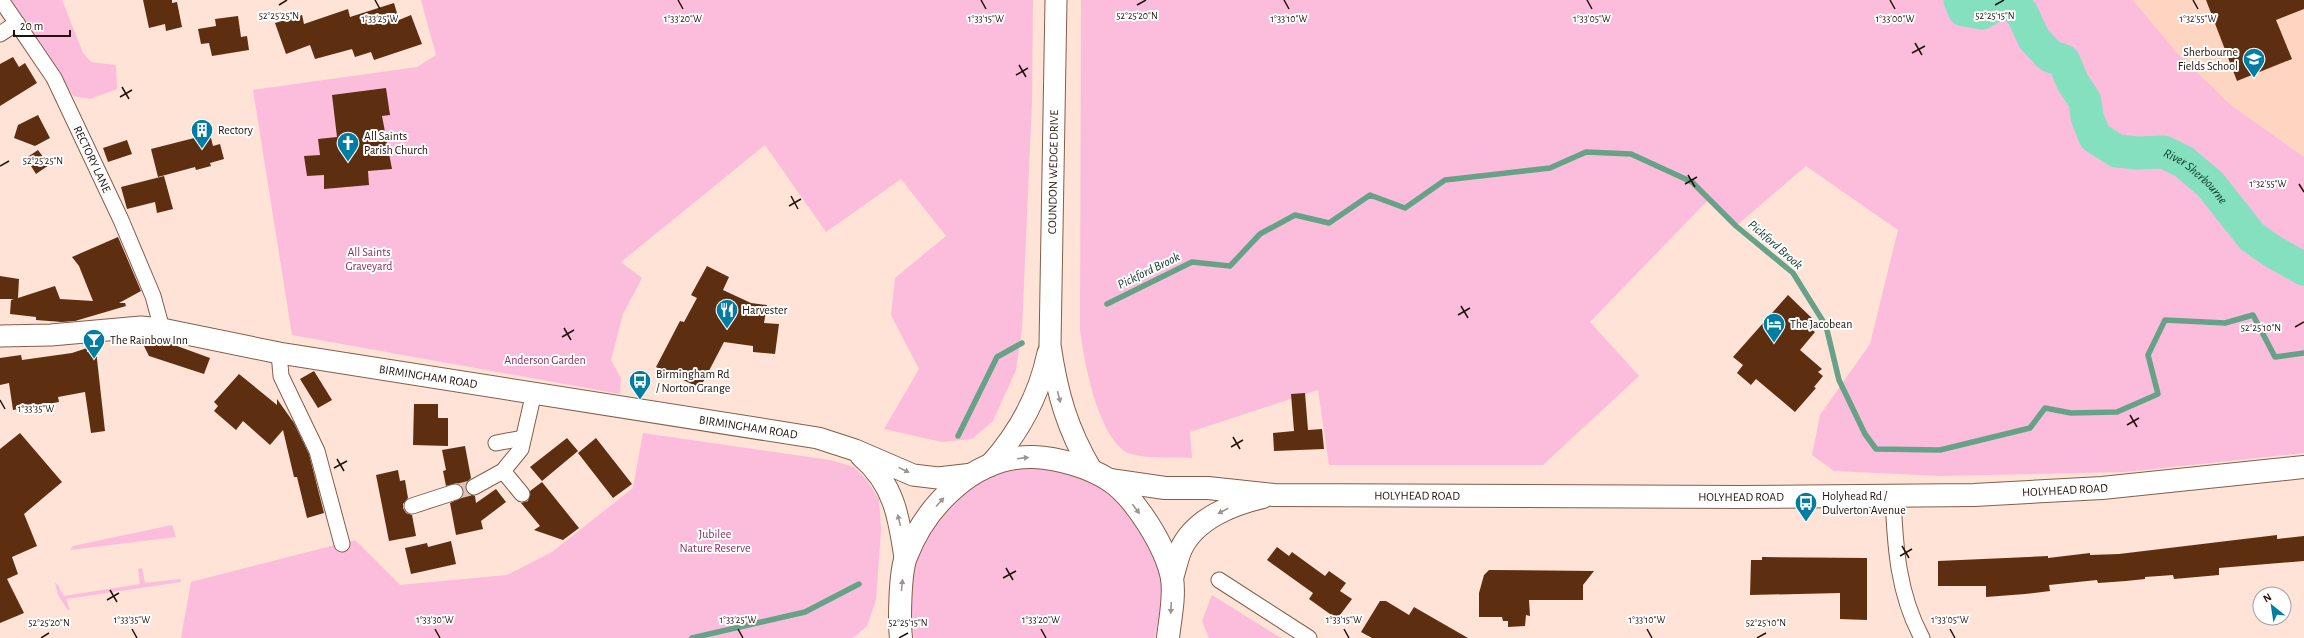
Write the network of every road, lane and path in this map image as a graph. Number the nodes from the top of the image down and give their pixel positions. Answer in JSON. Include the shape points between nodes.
{"nodes":[{"id":1,"x":1,"y":0,"type":"edge"},
{"id":2,"x":1056,"y":0,"type":"edge"},
{"id":3,"x":17,"y":23,"type":"junction"},
{"id":4,"x":0,"y":34,"type":"edge"},
{"id":5,"x":162,"y":329,"type":"junction"},
{"id":6,"x":0,"y":336,"type":"edge"},
{"id":7,"x":1050,"y":345,"type":"junction"},
{"id":8,"x":279,"y":354,"type":"junction"},
{"id":9,"x":534,"y":392,"type":"junction"},
{"id":10,"x":523,"y":438,"type":"junction"},
{"id":11,"x":496,"y":443,"type":"dead end"},
{"id":12,"x":855,"y":450,"type":"junction"},
{"id":13,"x":2304,"y":467,"type":"edge"},
{"id":14,"x":981,"y":470,"type":"junction"},
{"id":15,"x":503,"y":471,"type":"junction"},
{"id":16,"x":1101,"y":476,"type":"junction"},
{"id":17,"x":474,"y":487,"type":"tunnel mouth"},
{"id":18,"x":455,"y":492,"type":"tunnel mouth"},
{"id":19,"x":522,"y":494,"type":"dead end"},
{"id":20,"x":1274,"y":495,"type":"junction"},
{"id":21,"x":1893,"y":497,"type":"junction"},
{"id":22,"x":412,"y":506,"type":"dead end"},
{"id":23,"x":342,"y":544,"type":"dead end"},
{"id":24,"x":905,"y":558,"type":"junction"},
{"id":25,"x":1172,"y":578,"type":"junction"},
{"id":26,"x":1220,"y":580,"type":"dead end"},
{"id":27,"x":900,"y":612,"type":"junction"},
{"id":28,"x":886,"y":638,"type":"edge"},
{"id":29,"x":901,"y":638,"type":"edge"},
{"id":30,"x":1168,"y":638,"type":"edge"},
{"id":31,"x":1309,"y":638,"type":"edge"},
{"id":32,"x":1922,"y":638,"type":"edge"}],
"edges":[{"from":1,"to":3,"type":"street","name":"RECTORY LANE"},
{"from":2,"to":7,"type":"street","name":"COUNDON WEDGE DRIVE"},
{"from":3,"to":4,"type":"street"},
{"from":3,"to":5,"type":"street","name":"RECTORY LANE","via":[[54,78],[122,220],[153,296]]},
{"from":5,"to":6,"type":"street","name":"BIRMINGHAM ROAD","via":[[141,327],[51,335]]},
{"from":5,"to":8,"type":"street","name":"BIRMINGHAM ROAD"},
{"from":7,"to":14,"type":"street","name":"COUNDON WEDGE DRIVE","via":[[1036,395],[1021,425],[1007,446]]},
{"from":7,"to":16,"type":"street","name":"COUNDON WEDGE DRIVE","one_way":true,"via":[[1058,391],[1067,421],[1077,446]]},
{"from":8,"to":9,"type":"street","name":"BIRMINGHAM ROAD"},
{"from":8,"to":23,"type":"street","via":[[281,376],[317,451]]},
{"from":9,"to":10,"type":"street"},
{"from":9,"to":12,"type":"street","name":"BIRMINGHAM ROAD","via":[[818,438]]},
{"from":10,"to":11,"type":"street"},
{"from":10,"to":15,"type":"street","via":[[521,449]]},
{"from":12,"to":14,"type":"street","name":"BIRMINGHAM ROAD","one_way":true,"via":[[913,475],[938,478]]},
{"from":24,"to":12,"type":"street","name":"BIRMINGHAM ROAD","one_way":true,"via":[[901,529],[888,488],[874,466]]},
{"from":13,"to":21,"type":"highway","name":"HOLYHEAD ROAD","via":[[2041,492]]},
{"from":14,"to":16,"type":"highway","name":"HOLYHEAD ROAD","one_way":true,"via":[[1009,460],[1034,457],[1053,459]]},
{"from":24,"to":14,"type":"highway","one_way":true,"via":[[923,523],[937,505],[950,492]]},
{"from":15,"to":17,"type":"street"},
{"from":15,"to":19,"type":"street"},
{"from":16,"to":20,"type":"highway","name":"HOLYHEAD ROAD","via":[[1165,488],[1208,488]]},
{"from":16,"to":25,"type":"highway","one_way":true,"via":[[1131,502],[1149,525],[1162,549]]},
{"from":18,"to":22,"type":"street"},
{"from":20,"to":21,"type":"highway","name":"HOLYHEAD ROAD"},
{"from":20,"to":25,"type":"highway","name":"HOLYHEAD ROAD","one_way":true,"via":[[1223,510],[1196,528],[1181,548]]},
{"from":21,"to":32,"type":"street","via":[[1900,580]]},
{"from":27,"to":24,"type":"highway","one_way":true},
{"from":25,"to":30,"type":"highway","one_way":true,"via":[[1172,612]]},
{"from":26,"to":31,"type":"street"},
{"from":27,"to":28,"type":"highway"},
{"from":27,"to":29,"type":"highway"}]}
